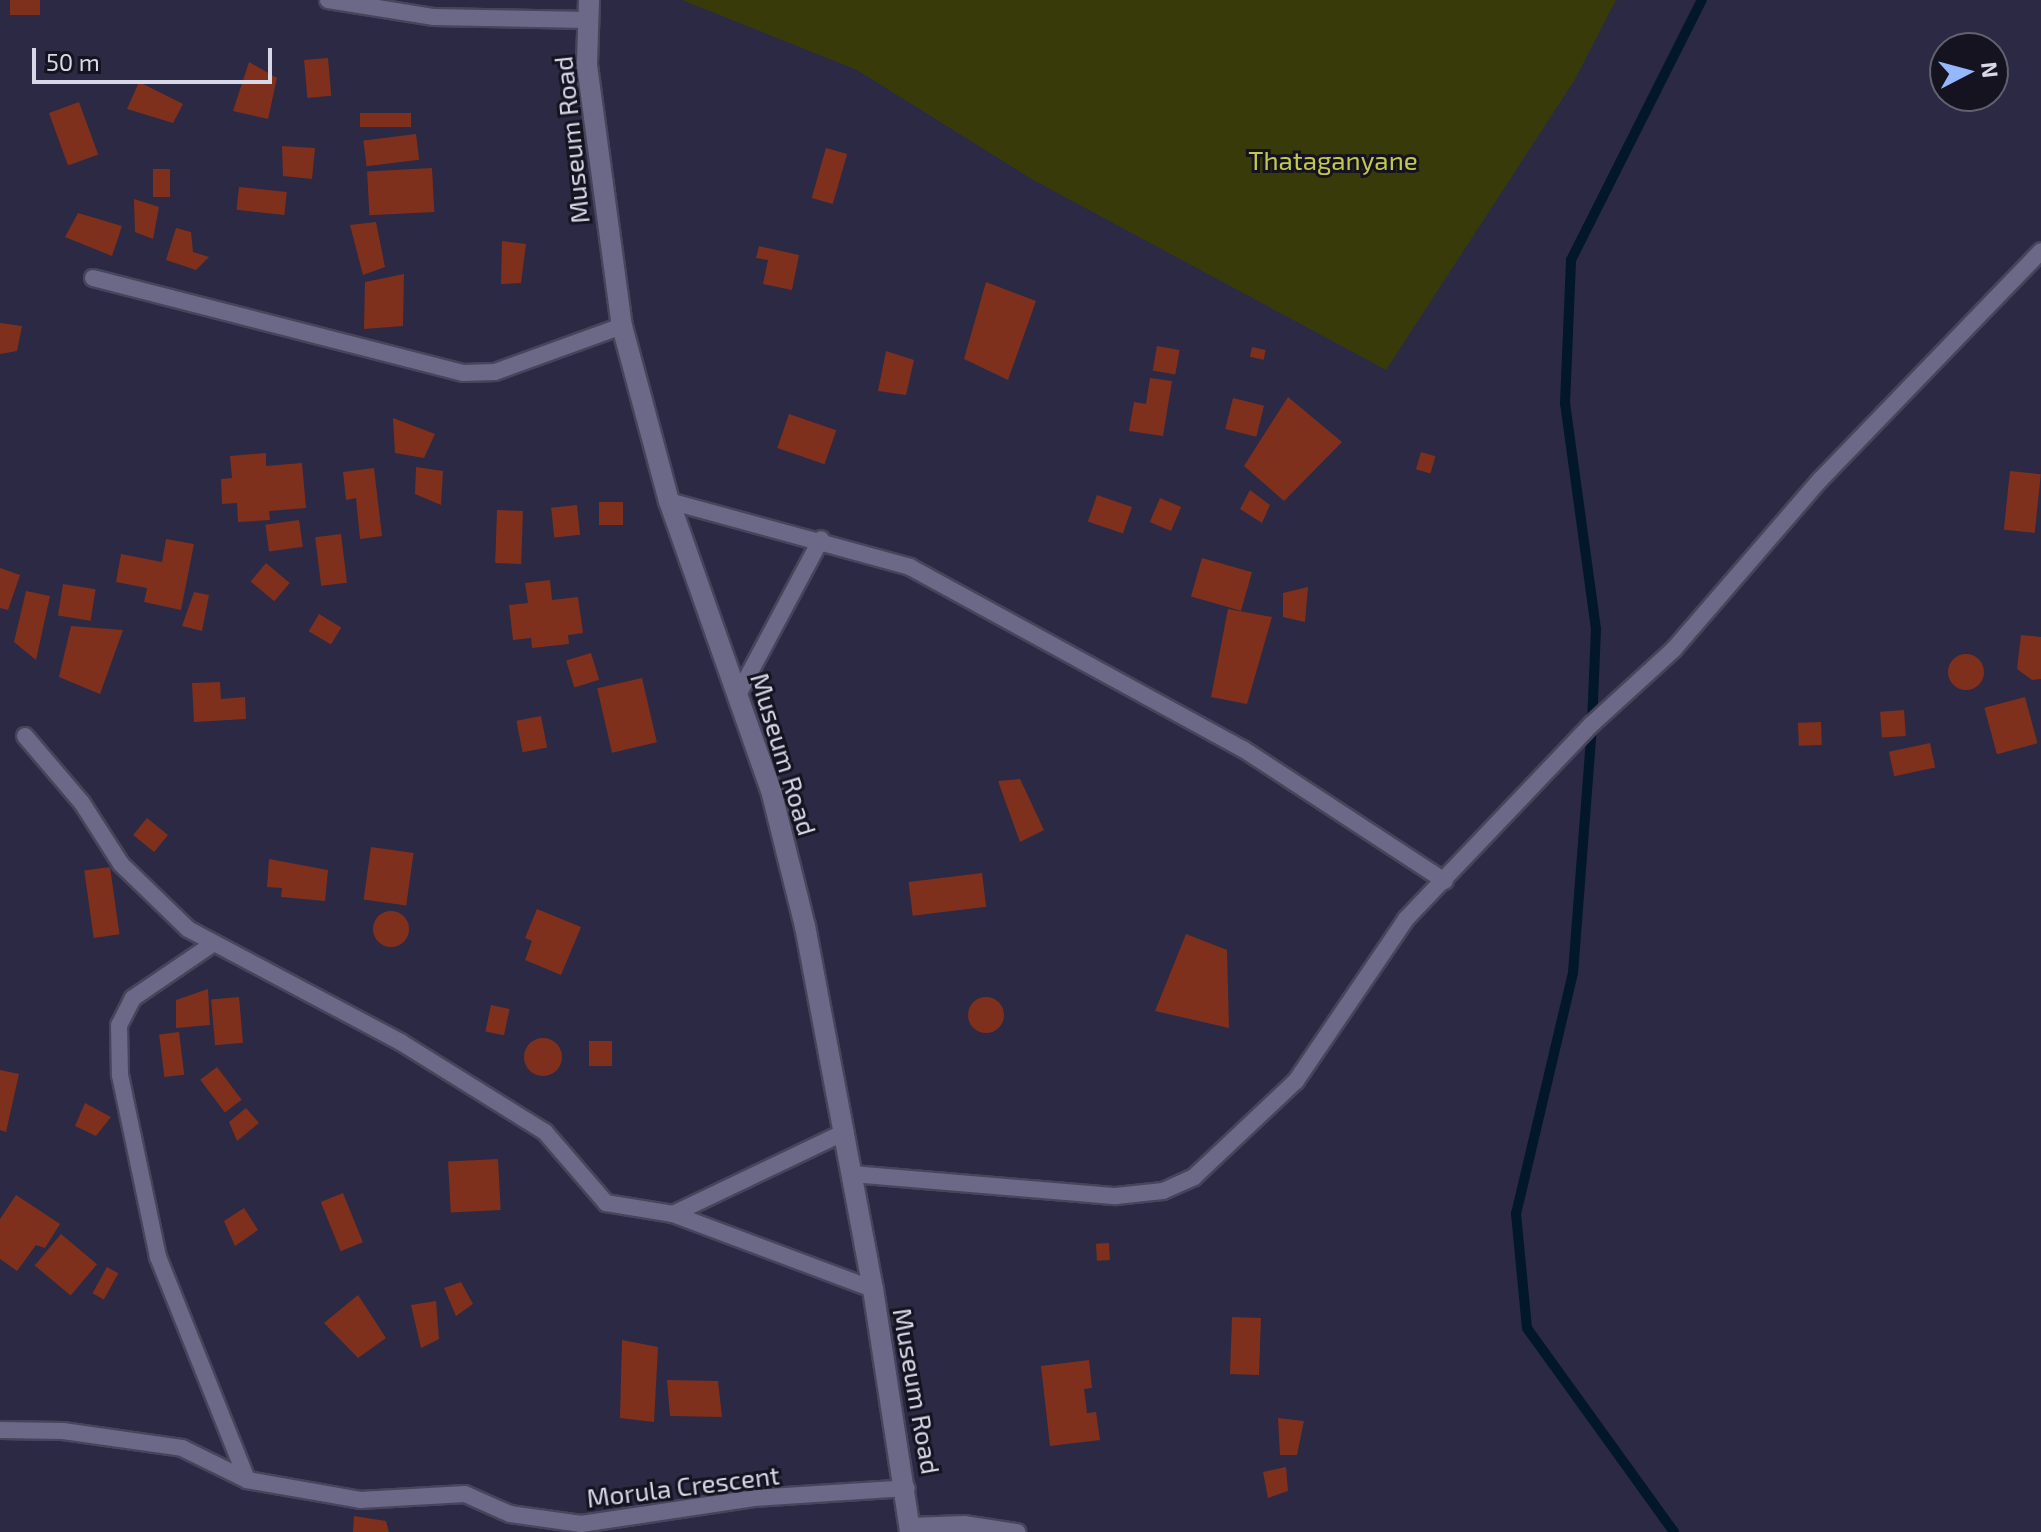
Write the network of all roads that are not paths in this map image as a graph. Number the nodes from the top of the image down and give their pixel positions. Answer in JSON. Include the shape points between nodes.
{"nodes":[{"id":1,"x":328,"y":0,"type":"edge"},
{"id":2,"x":367,"y":4,"type":"edge"},
{"id":3,"x":588,"y":10,"type":"edge"},
{"id":4,"x":2041,"y":251,"type":"edge"},
{"id":5,"x":93,"y":278,"type":"dead end"},
{"id":6,"x":622,"y":326,"type":"junction"},
{"id":7,"x":669,"y":501,"type":"junction"},
{"id":8,"x":821,"y":539,"type":"junction"},
{"id":9,"x":740,"y":691,"type":"junction"},
{"id":10,"x":25,"y":736,"type":"dead end"},
{"id":11,"x":1445,"y":881,"type":"junction"},
{"id":12,"x":214,"y":943,"type":"junction"},
{"id":13,"x":845,"y":1132,"type":"junction"},
{"id":14,"x":852,"y":1174,"type":"junction"},
{"id":15,"x":673,"y":1214,"type":"junction"},
{"id":16,"x":873,"y":1289,"type":"junction"},
{"id":17,"x":0,"y":1430,"type":"edge"},
{"id":18,"x":247,"y":1480,"type":"junction"},
{"id":19,"x":907,"y":1488,"type":"junction"},
{"id":20,"x":910,"y":1529,"type":"edge"},
{"id":21,"x":1017,"y":1532,"type":"edge"}],
"edges":[{"from":1,"to":2,"type":"lane"},
{"from":2,"to":3,"type":"lane","via":[[433,17]]},
{"from":3,"to":6,"type":"street","name":"Museum Road","via":[[598,172]]},
{"from":4,"to":11,"type":"lane","via":[[1820,480],[1674,649],[1592,724]]},
{"from":5,"to":6,"type":"lane","via":[[463,373],[495,372]]},
{"from":6,"to":7,"type":"street","name":"Museum Road"},
{"from":7,"to":8,"type":"lane"},
{"from":7,"to":9,"type":"street","name":"Museum Road"},
{"from":8,"to":9,"type":"lane"},
{"from":8,"to":11,"type":"lane","via":[[910,567],[1243,749]]},
{"from":9,"to":13,"type":"street","name":"Museum Road","via":[[805,926]]},
{"from":10,"to":12,"type":"lane","via":[[82,803],[121,864],[188,929]]},
{"from":11,"to":14,"type":"lane","via":[[1406,919],[1296,1081],[1194,1177],[1163,1191],[1116,1196]]},
{"from":12,"to":15,"type":"lane","via":[[402,1043],[545,1132],[606,1203]]},
{"from":12,"to":18,"type":"lane","via":[[133,998],[119,1025],[120,1075],[158,1257]]},
{"from":13,"to":14,"type":"street","name":"Museum Road"},
{"from":13,"to":15,"type":"lane"},
{"from":14,"to":16,"type":"street","name":"Museum Road"},
{"from":15,"to":16,"type":"lane"},
{"from":16,"to":19,"type":"street","name":"Museum Road"},
{"from":17,"to":18,"type":"lane","name":"Morula Crescent","via":[[63,1431],[182,1448]]},
{"from":18,"to":19,"type":"lane","name":"Morula Crescent","via":[[360,1500],[465,1494],[510,1514],[581,1524],[754,1498]]},
{"from":19,"to":20,"type":"street","name":"Museum Road"},
{"from":20,"to":21,"type":"lane","via":[[964,1524]]}]}
